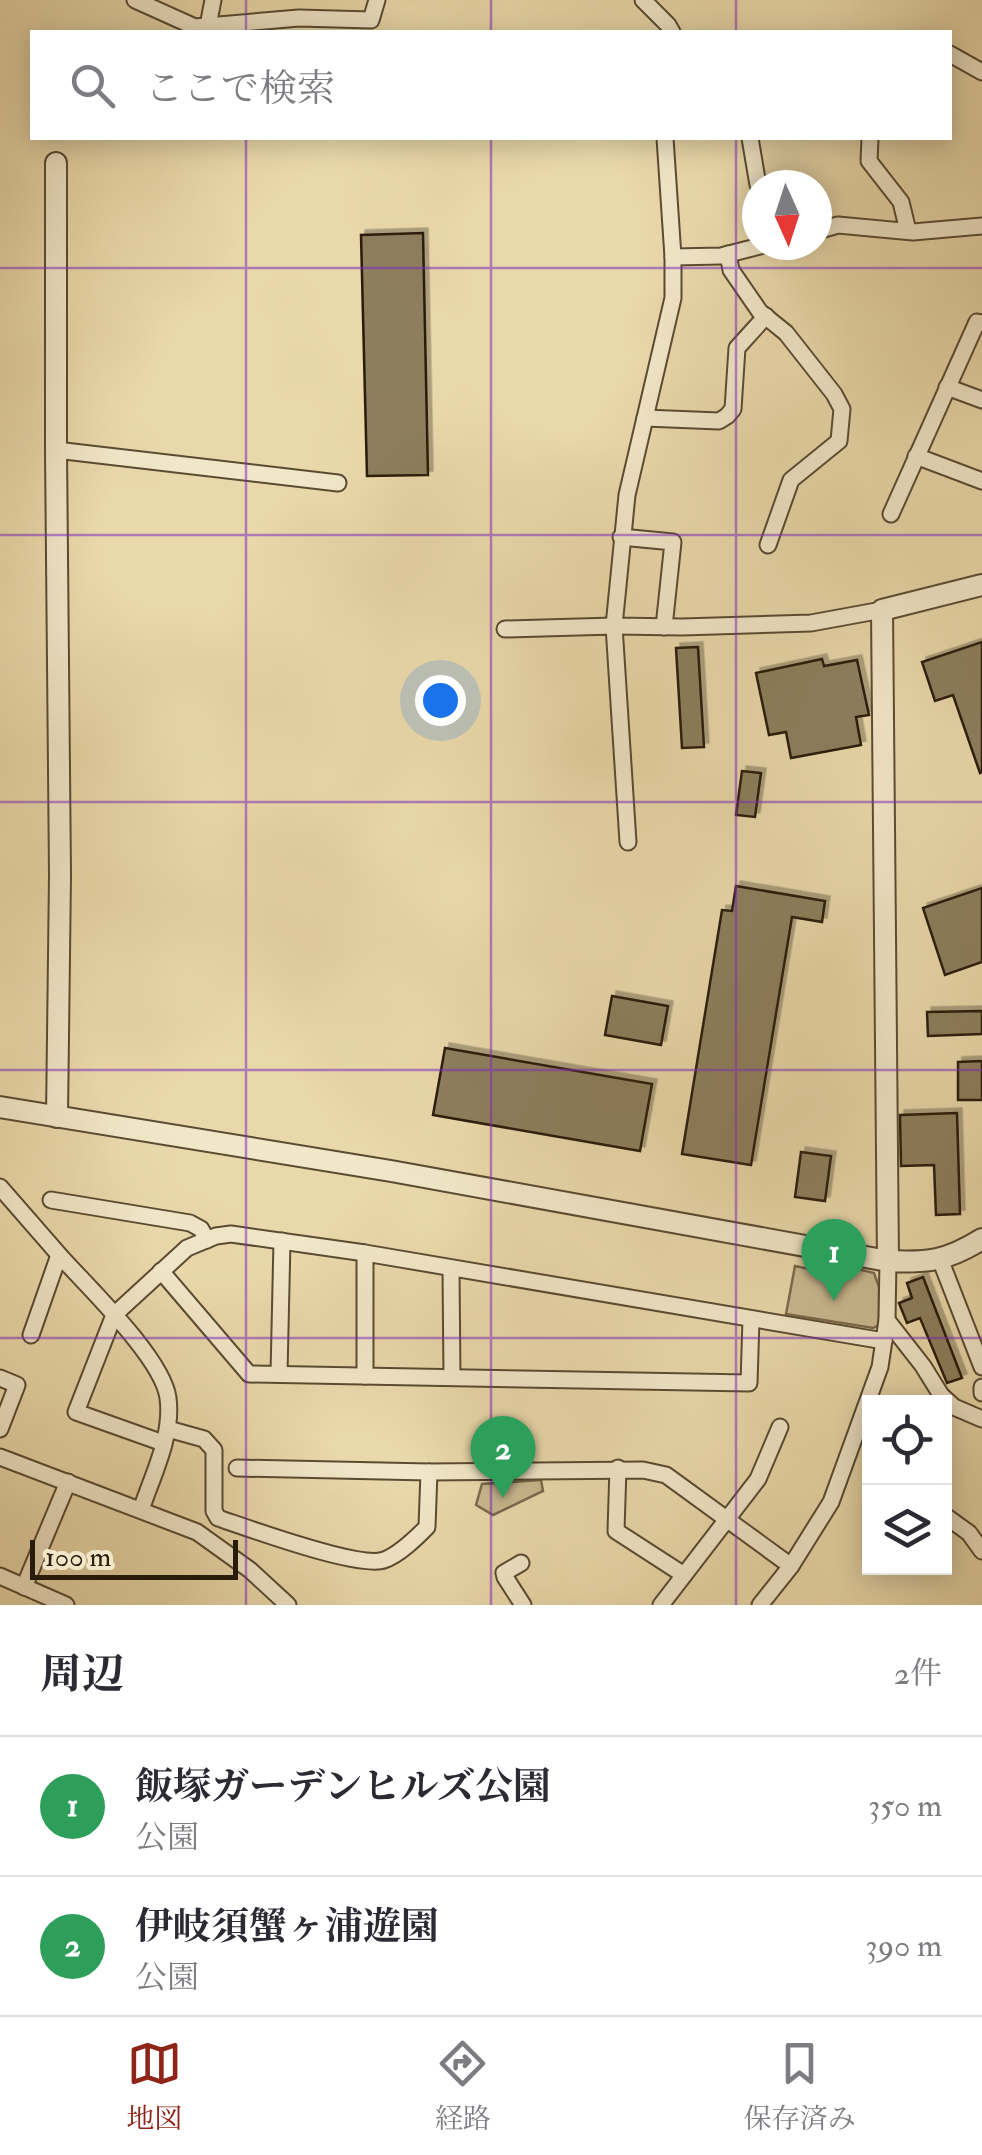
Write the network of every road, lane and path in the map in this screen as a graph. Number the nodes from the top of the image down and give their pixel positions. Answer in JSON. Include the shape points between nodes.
{"nodes":[{"id":1,"x":135,"y":0,"type":"edge"},
{"id":2,"x":214,"y":0,"type":"edge"},
{"id":3,"x":300,"y":0,"type":"edge"},
{"id":4,"x":377,"y":0,"type":"edge"},
{"id":5,"x":643,"y":0,"type":"edge"},
{"id":6,"x":298,"y":18,"type":"junction"},
{"id":7,"x":208,"y":26,"type":"junction"},
{"id":8,"x":671,"y":30,"type":"edge"},
{"id":9,"x":952,"y":55,"type":"edge"},
{"id":10,"x":982,"y":72,"type":"edge"},
{"id":11,"x":664,"y":140,"type":"edge"},
{"id":12,"x":750,"y":140,"type":"edge"},
{"id":13,"x":870,"y":140,"type":"edge"},
{"id":14,"x":56,"y":163,"type":"dead end"},
{"id":15,"x":755,"y":170,"type":"edge"},
{"id":16,"x":832,"y":226,"type":"edge"},
{"id":17,"x":982,"y":226,"type":"edge"},
{"id":18,"x":908,"y":231,"type":"junction"},
{"id":19,"x":742,"y":250,"type":"edge"},
{"id":20,"x":728,"y":254,"type":"junction"},
{"id":21,"x":672,"y":257,"type":"junction"},
{"id":22,"x":766,"y":316,"type":"junction"},
{"id":23,"x":982,"y":323,"type":"edge"},
{"id":24,"x":947,"y":387,"type":"junction"},
{"id":25,"x":982,"y":400,"type":"edge"},
{"id":26,"x":646,"y":418,"type":"junction"},
{"id":27,"x":56,"y":450,"type":"junction"},
{"id":28,"x":916,"y":456,"type":"junction"},
{"id":29,"x":982,"y":481,"type":"edge"},
{"id":30,"x":338,"y":483,"type":"dead end"},
{"id":31,"x":892,"y":514,"type":"dead end"},
{"id":32,"x":622,"y":537,"type":"junction"},
{"id":33,"x":768,"y":545,"type":"dead end"},
{"id":34,"x":982,"y":585,"type":"edge"},
{"id":35,"x":882,"y":610,"type":"junction"},
{"id":36,"x":614,"y":626,"type":"junction"},
{"id":37,"x":664,"y":627,"type":"junction"},
{"id":38,"x":505,"y":629,"type":"dead end"},
{"id":39,"x":628,"y":842,"type":"dead end"},
{"id":40,"x":0,"y":1107,"type":"edge"},
{"id":41,"x":57,"y":1117,"type":"junction"},
{"id":42,"x":0,"y":1187,"type":"edge"},
{"id":43,"x":51,"y":1200,"type":"dead end"},
{"id":44,"x":982,"y":1239,"type":"edge"},
{"id":45,"x":207,"y":1240,"type":"junction"},
{"id":46,"x":282,"y":1240,"type":"junction"},
{"id":47,"x":365,"y":1254,"type":"junction"},
{"id":48,"x":60,"y":1255,"type":"junction"},
{"id":49,"x":940,"y":1258,"type":"junction"},
{"id":50,"x":888,"y":1261,"type":"junction"},
{"id":51,"x":451,"y":1269,"type":"junction"},
{"id":52,"x":161,"y":1270,"type":"junction"},
{"id":53,"x":114,"y":1315,"type":"junction"},
{"id":54,"x":750,"y":1319,"type":"junction"},
{"id":55,"x":887,"y":1320,"type":"junction"},
{"id":56,"x":31,"y":1335,"type":"dead end"},
{"id":57,"x":884,"y":1341,"type":"junction"},
{"id":58,"x":982,"y":1367,"type":"edge"},
{"id":59,"x":279,"y":1374,"type":"junction"},
{"id":60,"x":365,"y":1376,"type":"junction"},
{"id":61,"x":0,"y":1378,"type":"edge"},
{"id":62,"x":452,"y":1378,"type":"junction"},
{"id":63,"x":872,"y":1388,"type":"junction"},
{"id":64,"x":877,"y":1395,"type":"edge"},
{"id":65,"x":982,"y":1419,"type":"edge"},
{"id":66,"x":1,"y":1422,"type":"edge"},
{"id":67,"x":780,"y":1427,"type":"dead end"},
{"id":68,"x":166,"y":1436,"type":"junction"},
{"id":69,"x":0,"y":1456,"type":"edge"},
{"id":70,"x":237,"y":1468,"type":"dead end"},
{"id":71,"x":618,"y":1468,"type":"junction"},
{"id":72,"x":429,"y":1472,"type":"junction"},
{"id":73,"x":68,"y":1482,"type":"junction"},
{"id":74,"x":140,"y":1510,"type":"junction"},
{"id":75,"x":726,"y":1519,"type":"junction"},
{"id":76,"x":952,"y":1521,"type":"edge"},
{"id":77,"x":982,"y":1550,"type":"edge"},
{"id":78,"x":521,"y":1563,"type":"dead end"},
{"id":79,"x":790,"y":1566,"type":"junction"},
{"id":80,"x":684,"y":1575,"type":"junction"},
{"id":81,"x":0,"y":1576,"type":"edge"},
{"id":82,"x":24,"y":1586,"type":"junction"},
{"id":83,"x":65,"y":1605,"type":"edge"},
{"id":84,"x":288,"y":1605,"type":"edge"},
{"id":85,"x":523,"y":1605,"type":"edge"},
{"id":86,"x":661,"y":1605,"type":"edge"},
{"id":87,"x":760,"y":1605,"type":"edge"}],
"edges":[{"from":1,"to":7,"type":"street","via":[[195,27]]},
{"from":2,"to":7,"type":"street"},
{"from":3,"to":6,"type":"street"},
{"from":4,"to":6,"type":"street","via":[[371,20]]},
{"from":5,"to":8,"type":"street"},
{"from":6,"to":7,"type":"street"},
{"from":9,"to":10,"type":"street"},
{"from":11,"to":21,"type":"street"},
{"from":12,"to":15,"type":"street"},
{"from":13,"to":18,"type":"street","via":[[869,161],[900,202]]},
{"from":14,"to":27,"type":"street"},
{"from":16,"to":18,"type":"street"},
{"from":17,"to":18,"type":"street"},
{"from":19,"to":20,"type":"street"},
{"from":20,"to":21,"type":"street"},
{"from":20,"to":22,"type":"street","via":[[731,270]]},
{"from":21,"to":26,"type":"street","via":[[672,298]]},
{"from":22,"to":26,"type":"street","via":[[737,348],[728,416]]},
{"from":22,"to":33,"type":"street","via":[[842,409],[839,441],[791,480]]},
{"from":23,"to":24,"type":"street"},
{"from":24,"to":25,"type":"street"},
{"from":24,"to":28,"type":"street"},
{"from":26,"to":32,"type":"street"},
{"from":27,"to":30,"type":"street"},
{"from":27,"to":41,"type":"street"},
{"from":28,"to":29,"type":"street"},
{"from":28,"to":31,"type":"street"},
{"from":32,"to":36,"type":"street"},
{"from":32,"to":37,"type":"street","via":[[672,542]]},
{"from":34,"to":35,"type":"street"},
{"from":35,"to":37,"type":"street","via":[[811,623]]},
{"from":35,"to":50,"type":"street"},
{"from":36,"to":37,"type":"street"},
{"from":36,"to":38,"type":"street"},
{"from":36,"to":39,"type":"street"},
{"from":40,"to":41,"type":"street"},
{"from":41,"to":50,"type":"street"},
{"from":42,"to":48,"type":"street"},
{"from":43,"to":45,"type":"street","via":[[190,1224]]},
{"from":44,"to":49,"type":"street"},
{"from":45,"to":46,"type":"street","via":[[231,1234]]},
{"from":45,"to":52,"type":"street"},
{"from":46,"to":47,"type":"street"},
{"from":46,"to":59,"type":"street"},
{"from":47,"to":51,"type":"street"},
{"from":47,"to":60,"type":"street"},
{"from":48,"to":53,"type":"street"},
{"from":48,"to":56,"type":"street"},
{"from":49,"to":50,"type":"street"},
{"from":49,"to":58,"type":"street"},
{"from":50,"to":55,"type":"street"},
{"from":51,"to":54,"type":"street"},
{"from":51,"to":62,"type":"street"},
{"from":52,"to":53,"type":"street"},
{"from":52,"to":59,"type":"street","via":[[249,1374]]},
{"from":53,"to":68,"type":"street","via":[[165,1385]]},
{"from":53,"to":68,"type":"street","via":[[76,1412]]},
{"from":54,"to":57,"type":"street"},
{"from":54,"to":62,"type":"street","via":[[749,1382]]},
{"from":55,"to":57,"type":"street"},
{"from":55,"to":65,"type":"street","via":[[941,1395]]},
{"from":57,"to":63,"type":"street"},
{"from":59,"to":60,"type":"street"},
{"from":60,"to":62,"type":"street"},
{"from":61,"to":66,"type":"street","via":[[17,1385]]},
{"from":63,"to":64,"type":"street"},
{"from":63,"to":79,"type":"street","via":[[831,1502]]},
{"from":67,"to":75,"type":"street","via":[[758,1479]]},
{"from":68,"to":72,"type":"street","via":[[204,1439],[214,1450],[218,1518],[366,1561],[391,1557],[427,1526]]},
{"from":68,"to":74,"type":"street"},
{"from":69,"to":73,"type":"street"},
{"from":70,"to":72,"type":"street"},
{"from":71,"to":72,"type":"street"},
{"from":71,"to":75,"type":"street","via":[[666,1475]]},
{"from":71,"to":80,"type":"street","via":[[616,1531]]},
{"from":73,"to":74,"type":"street"},
{"from":73,"to":82,"type":"street"},
{"from":74,"to":84,"type":"street","via":[[198,1532]]},
{"from":75,"to":79,"type":"street"},
{"from":75,"to":80,"type":"street"},
{"from":76,"to":77,"type":"street"},
{"from":78,"to":85,"type":"street","via":[[504,1573]]},
{"from":79,"to":87,"type":"street"},
{"from":80,"to":86,"type":"street"},
{"from":81,"to":82,"type":"street"},
{"from":82,"to":83,"type":"street"}]}
